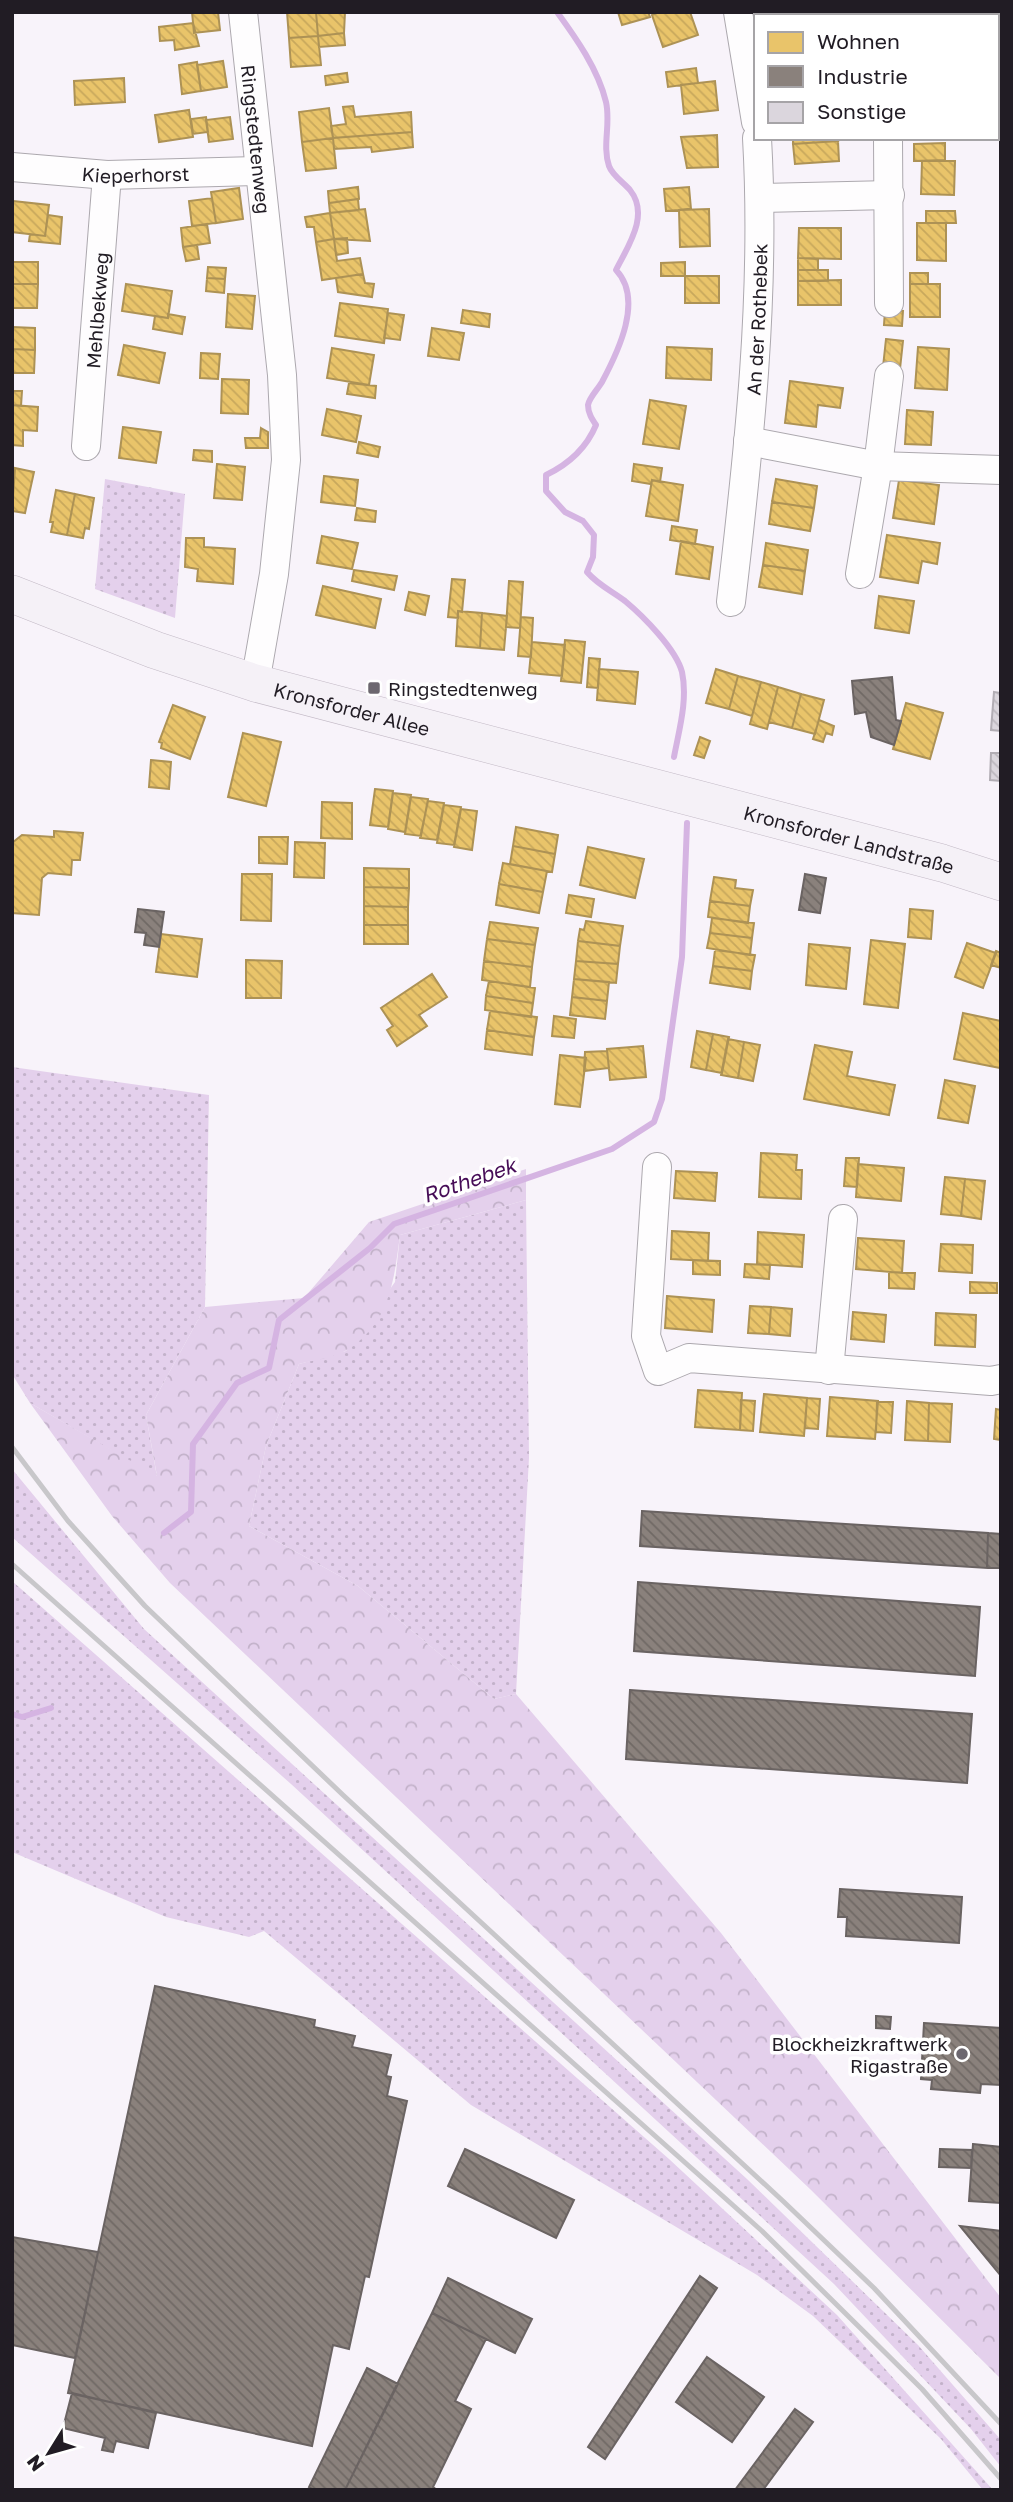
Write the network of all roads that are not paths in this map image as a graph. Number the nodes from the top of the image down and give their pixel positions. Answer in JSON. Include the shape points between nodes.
{"nodes":[{"id":1,"x":243,"y":12,"type":"edge"},
{"id":2,"x":738,"y":12,"type":"edge"},
{"id":3,"x":754,"y":110,"type":"edge"},
{"id":4,"x":757,"y":140,"type":"edge"},
{"id":5,"x":888,"y":140,"type":"edge"},
{"id":6,"x":12,"y":167,"type":"edge"},
{"id":7,"x":260,"y":171,"type":"junction"},
{"id":8,"x":107,"y":175,"type":"junction"},
{"id":9,"x":890,"y":195,"type":"junction"},
{"id":10,"x":760,"y":198,"type":"junction"},
{"id":11,"x":889,"y":303,"type":"dead end"},
{"id":12,"x":888,"y":376,"type":"dead end"},
{"id":13,"x":748,"y":441,"type":"junction"},
{"id":14,"x":86,"y":446,"type":"dead end"},
{"id":15,"x":878,"y":466,"type":"junction"},
{"id":16,"x":990,"y":470,"type":"edge"},
{"id":17,"x":860,"y":575,"type":"dead end"},
{"id":18,"x":12,"y":594,"type":"edge"},
{"id":19,"x":731,"y":602,"type":"dead end"},
{"id":20,"x":255,"y":683,"type":"junction"},
{"id":21,"x":697,"y":799,"type":"joint"},
{"id":22,"x":1001,"y":882,"type":"edge"},
{"id":23,"x":657,"y":1167,"type":"dead end"},
{"id":24,"x":843,"y":1219,"type":"dead end"},
{"id":25,"x":829,"y":1370,"type":"junction"},
{"id":26,"x":1001,"y":1379,"type":"edge"}],
"edges":[{"from":1,"to":7,"type":"street","name":"Ringstedtenweg"},
{"from":2,"to":3,"type":"street"},
{"from":4,"to":10,"type":"street","name":"An der Rothebek"},
{"from":5,"to":9,"type":"street"},
{"from":6,"to":8,"type":"street","name":"Kieperhorst"},
{"from":7,"to":8,"type":"street","name":"Kieperhorst"},
{"from":7,"to":20,"type":"street","name":"Ringstedtenweg","via":[[282,376],[286,460],[274,574]]},
{"from":8,"to":14,"type":"street","name":"Mehlbekweg"},
{"from":9,"to":10,"type":"street"},
{"from":9,"to":11,"type":"street"},
{"from":10,"to":13,"type":"street","name":"An der Rothebek","via":[[758,326]]},
{"from":12,"to":15,"type":"street"},
{"from":13,"to":15,"type":"street"},
{"from":13,"to":19,"type":"street","name":"An der Rothebek"},
{"from":15,"to":16,"type":"street"},
{"from":15,"to":17,"type":"street"},
{"from":18,"to":20,"type":"main road","name":"Kronsforder Allee"},
{"from":20,"to":21,"type":"main road","name":"Kronsforder Allee"},
{"from":21,"to":22,"type":"main road","name":"Kronsforder Landstraße"},
{"from":23,"to":25,"type":"street","via":[[646,1336],[657,1371],[689,1358]]},
{"from":24,"to":25,"type":"street"},
{"from":25,"to":26,"type":"street"}]}
